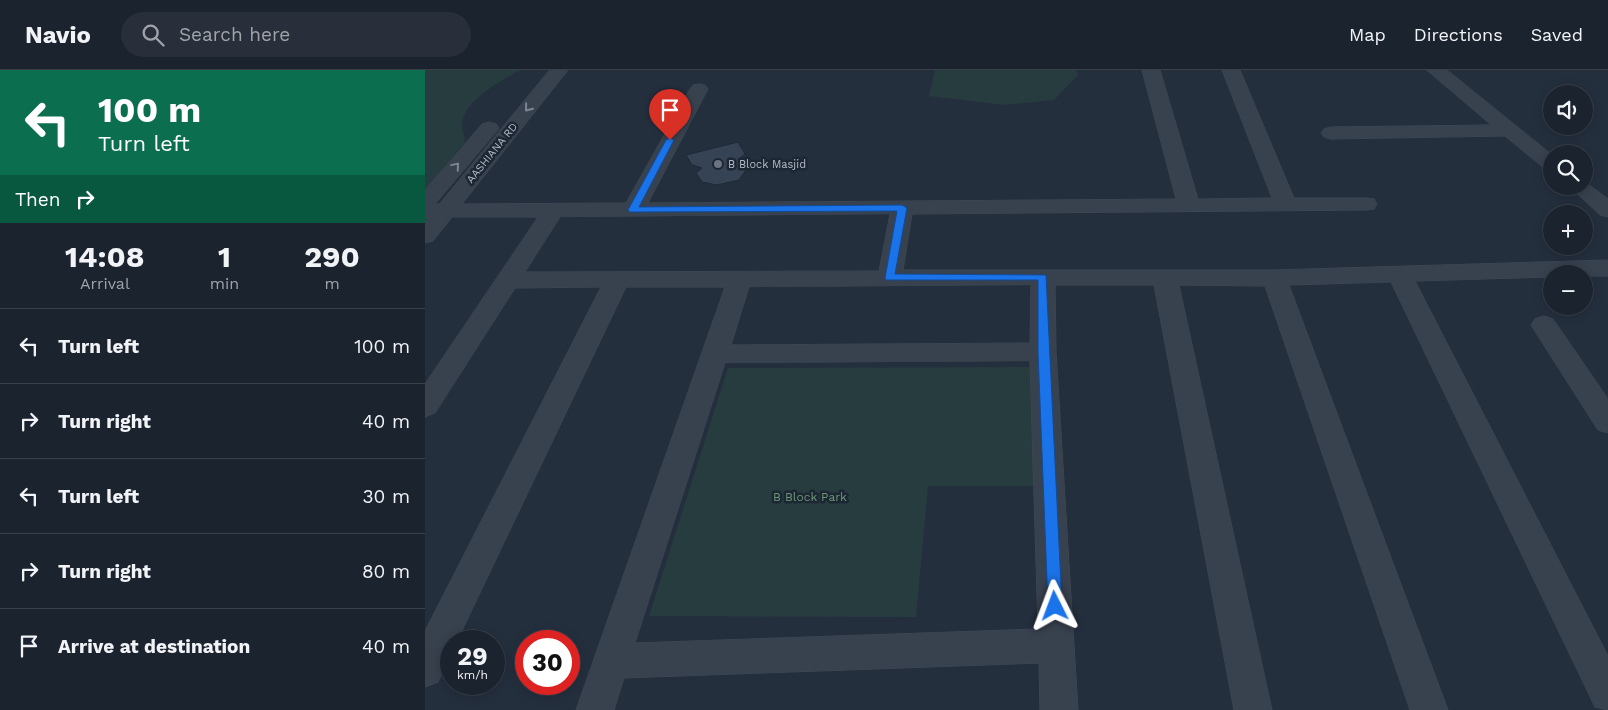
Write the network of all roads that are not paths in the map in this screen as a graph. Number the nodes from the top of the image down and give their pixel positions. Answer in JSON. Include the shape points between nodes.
{"nodes":[{"id":1,"x":538,"y":70,"type":"edge"},
{"id":2,"x":559,"y":70,"type":"edge"},
{"id":3,"x":1151,"y":70,"type":"edge"},
{"id":4,"x":1231,"y":70,"type":"edge"},
{"id":5,"x":1436,"y":70,"type":"edge"},
{"id":6,"x":699,"y":89,"type":"dead end"},
{"id":7,"x":1509,"y":130,"type":"junction"},
{"id":8,"x":1331,"y":133,"type":"dead end"},
{"id":9,"x":1543,"y":158,"type":"edge"},
{"id":10,"x":1590,"y":195,"type":"edge"},
{"id":11,"x":1366,"y":204,"type":"dead end"},
{"id":12,"x":1189,"y":206,"type":"junction"},
{"id":13,"x":1285,"y":206,"type":"junction"},
{"id":14,"x":432,"y":208,"type":"edge"},
{"id":15,"x":902,"y":208,"type":"junction"},
{"id":16,"x":633,"y":210,"type":"junction"},
{"id":17,"x":1608,"y":210,"type":"edge"},
{"id":18,"x":553,"y":211,"type":"junction"},
{"id":19,"x":425,"y":236,"type":"edge"},
{"id":20,"x":1608,"y":268,"type":"edge"},
{"id":21,"x":1401,"y":276,"type":"junction"},
{"id":22,"x":1043,"y":277,"type":"junction"},
{"id":23,"x":1165,"y":277,"type":"junction"},
{"id":24,"x":740,"y":278,"type":"junction"},
{"id":25,"x":890,"y":278,"type":"junction"},
{"id":26,"x":1274,"y":278,"type":"junction"},
{"id":27,"x":508,"y":280,"type":"junction"},
{"id":28,"x":617,"y":280,"type":"junction"},
{"id":29,"x":1544,"y":325,"type":"dead end"},
{"id":30,"x":1043,"y":352,"type":"junction"},
{"id":31,"x":714,"y":354,"type":"junction"},
{"id":32,"x":425,"y":406,"type":"edge"},
{"id":33,"x":1608,"y":422,"type":"edge"},
{"id":34,"x":1056,"y":646,"type":"junction"},
{"id":35,"x":613,"y":661,"type":"junction"},
{"id":36,"x":425,"y":669,"type":"edge"},
{"id":37,"x":1608,"y":694,"type":"edge"},
{"id":38,"x":595,"y":710,"type":"edge"},
{"id":39,"x":1059,"y":710,"type":"edge"},
{"id":40,"x":1253,"y":710,"type":"edge"},
{"id":41,"x":1429,"y":710,"type":"edge"}],
"edges":[{"from":14,"to":1,"type":"street","name":"AASHIANA RD","one_way":true},
{"from":2,"to":14,"type":"street","name":"AASHIANA RD","one_way":true},
{"from":3,"to":12,"type":"street"},
{"from":4,"to":13,"type":"street"},
{"from":5,"to":7,"type":"street"},
{"from":6,"to":16,"type":"street"},
{"from":7,"to":8,"type":"street"},
{"from":7,"to":9,"type":"street"},
{"from":10,"to":17,"type":"street"},
{"from":11,"to":13,"type":"street"},
{"from":12,"to":13,"type":"street"},
{"from":12,"to":15,"type":"street"},
{"from":14,"to":18,"type":"street"},
{"from":14,"to":19,"type":"street","name":"AASHIANA RD"},
{"from":15,"to":16,"type":"street"},
{"from":15,"to":25,"type":"street"},
{"from":16,"to":18,"type":"street"},
{"from":18,"to":27,"type":"street"},
{"from":20,"to":21,"type":"street"},
{"from":21,"to":26,"type":"street"},
{"from":21,"to":37,"type":"street"},
{"from":22,"to":23,"type":"street"},
{"from":22,"to":25,"type":"street"},
{"from":22,"to":30,"type":"street"},
{"from":23,"to":26,"type":"street"},
{"from":23,"to":40,"type":"street"},
{"from":24,"to":25,"type":"street"},
{"from":24,"to":28,"type":"street"},
{"from":24,"to":31,"type":"street"},
{"from":26,"to":41,"type":"street"},
{"from":27,"to":28,"type":"street"},
{"from":27,"to":32,"type":"street"},
{"from":28,"to":36,"type":"street"},
{"from":29,"to":33,"type":"street"},
{"from":30,"to":31,"type":"street"},
{"from":30,"to":34,"type":"street"},
{"from":31,"to":35,"type":"street"},
{"from":34,"to":35,"type":"street"},
{"from":34,"to":39,"type":"street"},
{"from":35,"to":38,"type":"street"}]}
